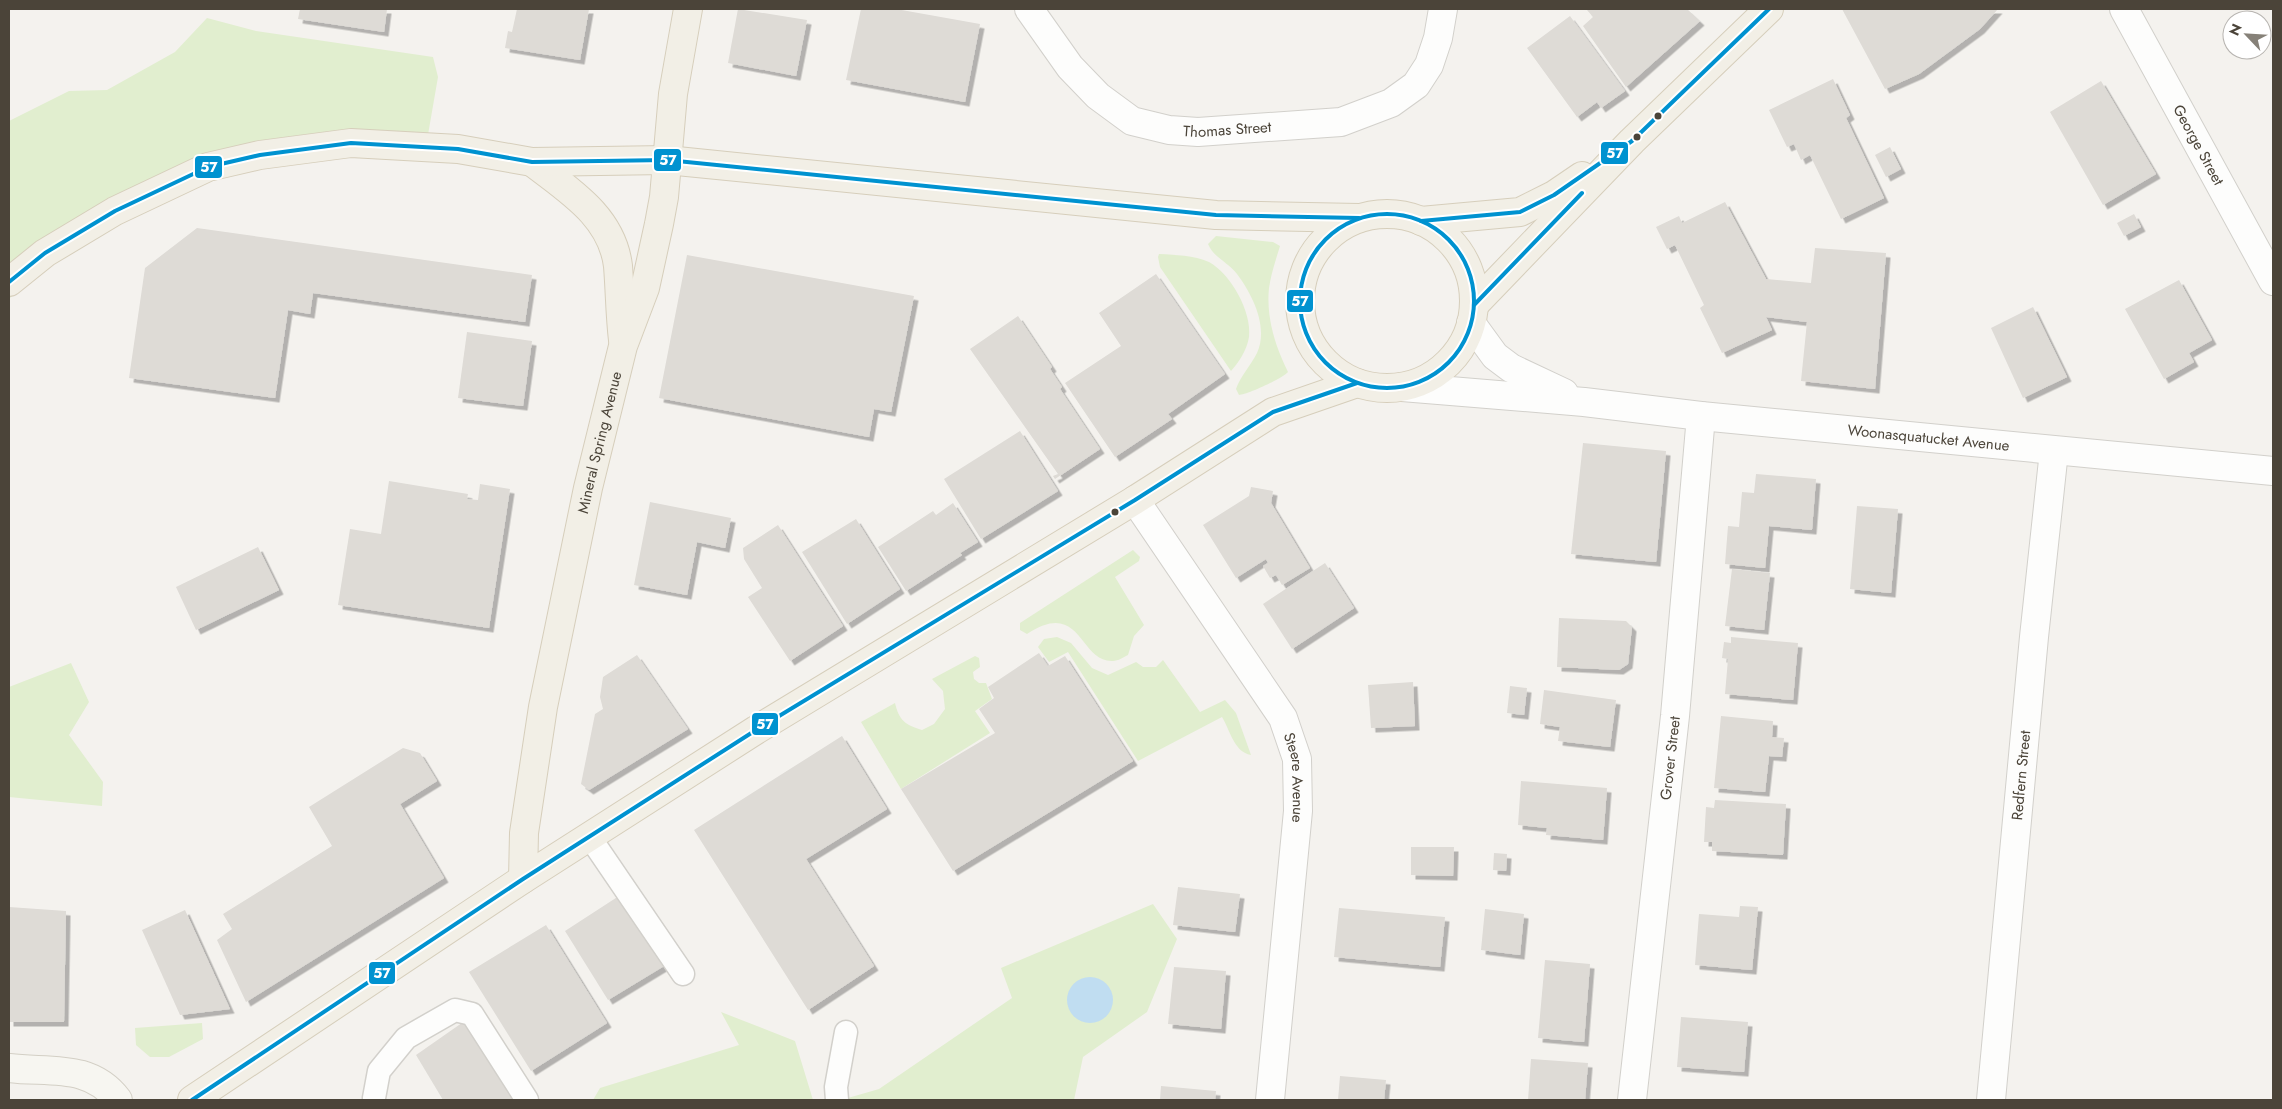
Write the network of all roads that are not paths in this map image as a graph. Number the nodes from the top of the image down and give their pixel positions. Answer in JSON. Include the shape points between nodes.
{"nodes":[{"id":1,"x":688,"y":9,"type":"edge"},
{"id":2,"x":1030,"y":9,"type":"edge"},
{"id":3,"x":1443,"y":9,"type":"edge"},
{"id":4,"x":1769,"y":9,"type":"edge"},
{"id":5,"x":2124,"y":9,"type":"edge"},
{"id":6,"x":1632,"y":141,"type":"junction"},
{"id":7,"x":667,"y":160,"type":"junction"},
{"id":8,"x":532,"y":162,"type":"junction"},
{"id":9,"x":1359,"y":218,"type":"junction"},
{"id":10,"x":1421,"y":221,"type":"junction"},
{"id":11,"x":2273,"y":281,"type":"edge"},
{"id":12,"x":9,"y":282,"type":"edge"},
{"id":13,"x":1472,"y":314,"type":"junction"},
{"id":14,"x":623,"y":346,"type":"junction"},
{"id":15,"x":1357,"y":384,"type":"junction"},
{"id":16,"x":1402,"y":387,"type":"junction"},
{"id":17,"x":1584,"y":402,"type":"junction"},
{"id":18,"x":1701,"y":416,"type":"junction"},
{"id":19,"x":2054,"y":450,"type":"junction"},
{"id":20,"x":2273,"y":472,"type":"edge"},
{"id":21,"x":1135,"y":500,"type":"junction"},
{"id":22,"x":589,"y":836,"type":"junction"},
{"id":23,"x":523,"y":879,"type":"junction"},
{"id":24,"x":683,"y":974,"type":"dead end"},
{"id":25,"x":846,"y":1032,"type":"dead end"},
{"id":26,"x":9,"y":1068,"type":"edge"},
{"id":27,"x":374,"y":1098,"type":"dead end"},
{"id":28,"x":118,"y":1100,"type":"edge"},
{"id":29,"x":192,"y":1100,"type":"edge"},
{"id":30,"x":527,"y":1100,"type":"edge"},
{"id":31,"x":837,"y":1100,"type":"edge"},
{"id":32,"x":1270,"y":1100,"type":"edge"},
{"id":33,"x":1632,"y":1100,"type":"edge"},
{"id":34,"x":1992,"y":1100,"type":"edge"}],
"edges":[{"from":1,"to":7,"type":"main road","name":"Mineral Spring Avenue","via":[[673,94]]},
{"from":2,"to":3,"type":"street","name":"Thomas Street","via":[[1070,67],[1098,96],[1132,121],[1169,130],[1198,132],[1341,122],[1391,103],[1416,84],[1429,65]]},
{"from":4,"to":6,"type":"main road"},
{"from":5,"to":11,"type":"street","name":"George Street"},
{"from":6,"to":10,"type":"main road","via":[[1554,196],[1520,212]]},
{"from":6,"to":13,"type":"main road"},
{"from":7,"to":8,"type":"main road"},
{"from":7,"to":9,"type":"main road","via":[[1216,215]]},
{"from":7,"to":14,"type":"main road","name":"Mineral Spring Avenue","via":[[664,197],[645,288]]},
{"from":8,"to":12,"type":"main road","via":[[458,149],[351,143],[260,154],[208,167],[115,211],[45,253]]},
{"from":8,"to":14,"type":"main road","via":[[581,199],[608,234],[618,265]]},
{"from":9,"to":10,"type":"main road","via":[[1387,214]]},
{"from":9,"to":15,"type":"main road","via":[[1338,229],[1320,245],[1307,265],[1300,288],[1302,320],[1318,356],[1335,372]]},
{"from":10,"to":13,"type":"main road","via":[[1440,232],[1466,264],[1472,284]]},
{"from":13,"to":16,"type":"main road","via":[[1464,342],[1452,358],[1438,372]]},
{"from":13,"to":17,"type":"street","name":"Woonasquatucket Avenue","via":[[1495,356],[1511,368]]},
{"from":14,"to":23,"type":"main road","name":"Mineral Spring Avenue","via":[[588,488],[543,707],[524,833]]},
{"from":15,"to":16,"type":"main road","via":[[1379,389]]},
{"from":15,"to":21,"type":"main road","via":[[1272,412]]},
{"from":16,"to":17,"type":"street","name":"Woonasquatucket Avenue"},
{"from":17,"to":18,"type":"street","name":"Woonasquatucket Avenue"},
{"from":18,"to":19,"type":"street","name":"Woonasquatucket Avenue"},
{"from":18,"to":33,"type":"street","name":"Grover Street","via":[[1675,716]]},
{"from":19,"to":20,"type":"street","name":"Woonasquatucket Avenue"},
{"from":19,"to":34,"type":"street","name":"Redfern Street"},
{"from":21,"to":22,"type":"main road","via":[[777,717]]},
{"from":21,"to":32,"type":"street","name":"Steere Avenue","via":[[1283,718],[1297,759],[1298,811]]},
{"from":22,"to":23,"type":"main road"},
{"from":22,"to":24,"type":"lane"},
{"from":23,"to":29,"type":"main road"},
{"from":25,"to":31,"type":"lane","via":[[836,1087]]},
{"from":26,"to":28,"type":"main road","via":[[65,1070],[91,1078]]},
{"from":27,"to":30,"type":"lane","via":[[379,1071],[406,1038],[454,1010],[472,1014]]}]}
